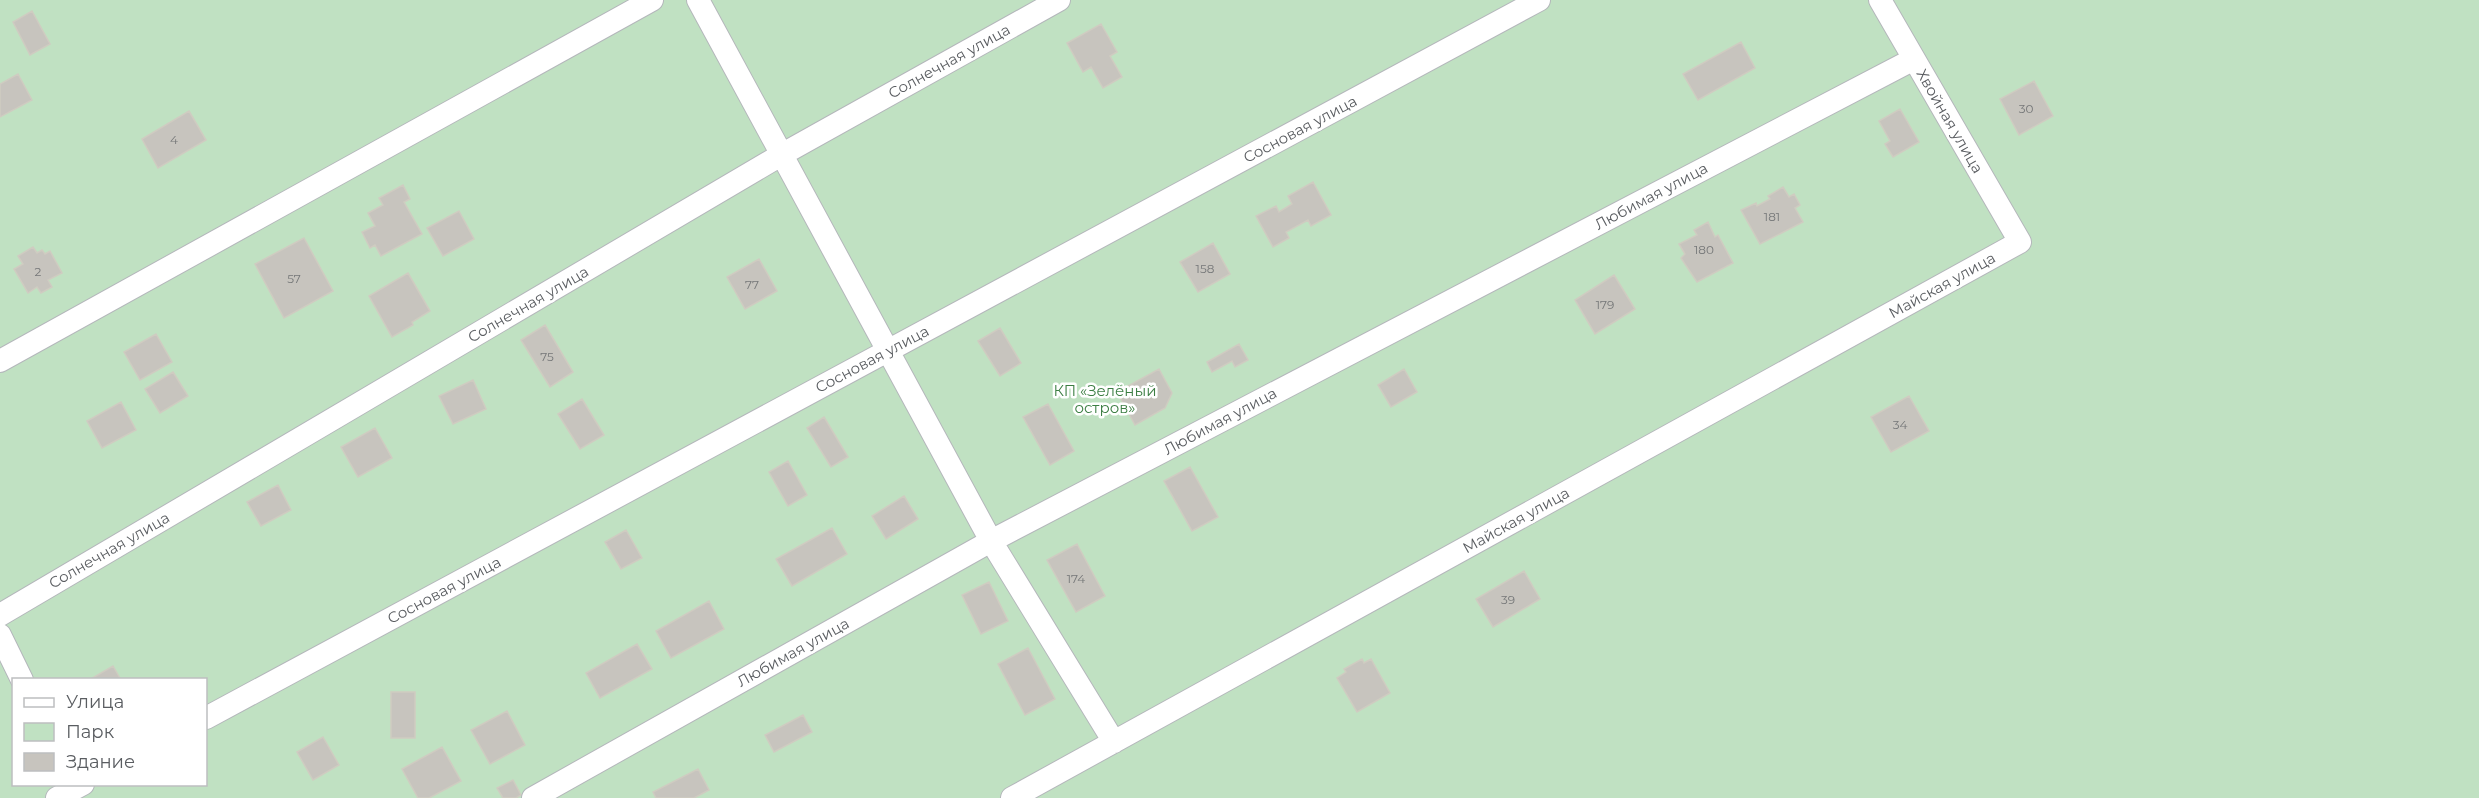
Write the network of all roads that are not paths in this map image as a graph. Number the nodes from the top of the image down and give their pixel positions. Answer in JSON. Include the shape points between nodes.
{"nodes":[{"id":1,"x":652,"y":0,"type":"edge"},
{"id":2,"x":698,"y":0,"type":"edge"},
{"id":3,"x":1059,"y":0,"type":"edge"},
{"id":4,"x":1539,"y":0,"type":"edge"},
{"id":5,"x":1880,"y":0,"type":"edge"},
{"id":6,"x":1914,"y":59,"type":"junction"},
{"id":7,"x":781,"y":155,"type":"junction"},
{"id":8,"x":2020,"y":242,"type":"joint"},
{"id":9,"x":887,"y":351,"type":"junction"},
{"id":10,"x":0,"y":362,"type":"edge"},
{"id":11,"x":991,"y":541,"type":"junction"},
{"id":12,"x":0,"y":615,"type":"edge"},
{"id":13,"x":0,"y":634,"type":"edge"},
{"id":14,"x":21,"y":678,"type":"edge"},
{"id":15,"x":207,"y":717,"type":"edge"},
{"id":16,"x":1114,"y":742,"type":"junction"},
{"id":17,"x":533,"y":798,"type":"edge"},
{"id":18,"x":1012,"y":798,"type":"edge"}],
"edges":[{"from":1,"to":10,"type":"street"},
{"from":2,"to":7,"type":"street"},
{"from":3,"to":7,"type":"street","name":"Солнечная улица"},
{"from":4,"to":9,"type":"street","name":"Сосновая улица"},
{"from":5,"to":6,"type":"street","name":"Хвойная улица"},
{"from":6,"to":8,"type":"street","name":"Хвойная улица"},
{"from":6,"to":11,"type":"street","name":"Любимая улица"},
{"from":7,"to":9,"type":"street"},
{"from":7,"to":12,"type":"street","name":"Солнечная улица"},
{"from":8,"to":16,"type":"street","name":"Майская улица"},
{"from":9,"to":11,"type":"street"},
{"from":9,"to":15,"type":"street","name":"Сосновая улица"},
{"from":11,"to":16,"type":"street"},
{"from":11,"to":17,"type":"street","name":"Любимая улица"},
{"from":13,"to":14,"type":"street"},
{"from":16,"to":18,"type":"street","name":"Майская улица"}]}
